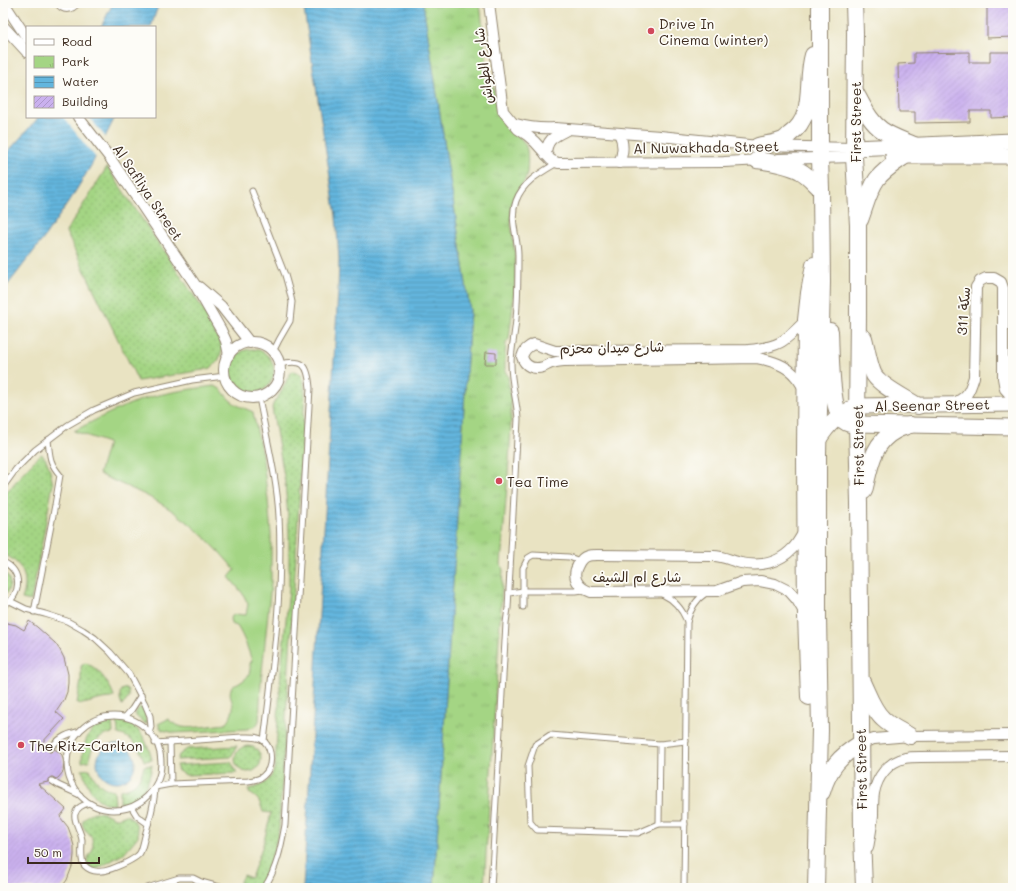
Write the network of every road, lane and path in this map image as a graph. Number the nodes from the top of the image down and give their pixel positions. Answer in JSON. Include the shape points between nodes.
{"nodes":[{"id":1,"x":4,"y":3,"type":"edge"},
{"id":2,"x":57,"y":3,"type":"edge"},
{"id":3,"x":78,"y":3,"type":"edge"},
{"id":4,"x":489,"y":3,"type":"edge"},
{"id":5,"x":820,"y":3,"type":"edge"},
{"id":6,"x":854,"y":3,"type":"edge"},
{"id":7,"x":3,"y":26,"type":"edge"},
{"id":8,"x":26,"y":36,"type":"edge"},
{"id":9,"x":820,"y":38,"type":"junction"},
{"id":10,"x":26,"y":51,"type":"edge"},
{"id":11,"x":854,"y":91,"type":"junction"},
{"id":12,"x":79,"y":118,"type":"edge"},
{"id":13,"x":512,"y":122,"type":"junction"},
{"id":14,"x":568,"y":130,"type":"junction"},
{"id":15,"x":619,"y":133,"type":"junction"},
{"id":16,"x":1013,"y":141,"type":"edge"},
{"id":17,"x":910,"y":151,"type":"junction"},
{"id":18,"x":820,"y":152,"type":"junction"},
{"id":19,"x":854,"y":152,"type":"junction"},
{"id":20,"x":758,"y":153,"type":"junction"},
{"id":21,"x":546,"y":155,"type":"junction"},
{"id":22,"x":1013,"y":156,"type":"edge"},
{"id":23,"x":619,"y":162,"type":"junction"},
{"id":24,"x":558,"y":163,"type":"junction"},
{"id":25,"x":821,"y":189,"type":"junction"},
{"id":26,"x":252,"y":191,"type":"dead end"},
{"id":27,"x":858,"y":225,"type":"junction"},
{"id":28,"x":821,"y":230,"type":"junction"},
{"id":29,"x":822,"y":282,"type":"junction"},
{"id":30,"x":194,"y":283,"type":"junction"},
{"id":31,"x":858,"y":314,"type":"junction"},
{"id":32,"x":806,"y":320,"type":"junction"},
{"id":33,"x":250,"y":342,"type":"junction"},
{"id":34,"x":273,"y":352,"type":"junction"},
{"id":35,"x":229,"y":355,"type":"junction"},
{"id":36,"x":279,"y":364,"type":"junction"},
{"id":37,"x":225,"y":376,"type":"junction"},
{"id":38,"x":805,"y":390,"type":"junction"},
{"id":39,"x":259,"y":397,"type":"junction"},
{"id":40,"x":1013,"y":398,"type":"edge"},
{"id":41,"x":952,"y":404,"type":"junction"},
{"id":42,"x":1013,"y":404,"type":"edge"},
{"id":43,"x":857,"y":406,"type":"junction"},
{"id":44,"x":918,"y":406,"type":"junction"},
{"id":45,"x":839,"y":416,"type":"junction"},
{"id":46,"x":857,"y":424,"type":"junction"},
{"id":47,"x":910,"y":425,"type":"junction"},
{"id":48,"x":1013,"y":427,"type":"edge"},
{"id":49,"x":48,"y":440,"type":"junction"},
{"id":50,"x":818,"y":441,"type":"junction"},
{"id":51,"x":3,"y":487,"type":"edge"},
{"id":52,"x":859,"y":503,"type":"junction"},
{"id":53,"x":805,"y":528,"type":"junction"},
{"id":54,"x":580,"y":561,"type":"junction"},
{"id":55,"x":3,"y":562,"type":"edge"},
{"id":56,"x":742,"y":563,"type":"junction"},
{"id":57,"x":742,"y":582,"type":"junction"},
{"id":58,"x":584,"y":590,"type":"junction"},
{"id":59,"x":523,"y":591,"type":"junction"},
{"id":60,"x":651,"y":591,"type":"junction"},
{"id":61,"x":708,"y":591,"type":"junction"},
{"id":62,"x":509,"y":593,"type":"junction"},
{"id":63,"x":10,"y":601,"type":"junction"},
{"id":64,"x":3,"y":605,"type":"edge"},
{"id":65,"x":523,"y":606,"type":"dead end"},
{"id":66,"x":34,"y":612,"type":"junction"},
{"id":67,"x":806,"y":616,"type":"junction"},
{"id":68,"x":687,"y":622,"type":"junction"},
{"id":69,"x":860,"y":679,"type":"junction"},
{"id":70,"x":141,"y":695,"type":"junction"},
{"id":71,"x":126,"y":716,"type":"junction"},
{"id":72,"x":820,"y":730,"type":"junction"},
{"id":73,"x":77,"y":732,"type":"junction"},
{"id":74,"x":149,"y":733,"type":"junction"},
{"id":75,"x":1013,"y":735,"type":"edge"},
{"id":76,"x":910,"y":736,"type":"junction"},
{"id":77,"x":264,"y":741,"type":"junction"},
{"id":78,"x":686,"y":741,"type":"junction"},
{"id":79,"x":170,"y":742,"type":"junction"},
{"id":80,"x":155,"y":743,"type":"junction"},
{"id":81,"x":861,"y":743,"type":"junction"},
{"id":82,"x":660,"y":744,"type":"junction"},
{"id":83,"x":50,"y":748,"type":"dead end"},
{"id":84,"x":1013,"y":756,"type":"edge"},
{"id":85,"x":52,"y":781,"type":"dead end"},
{"id":86,"x":171,"y":784,"type":"junction"},
{"id":87,"x":155,"y":787,"type":"junction"},
{"id":88,"x":81,"y":796,"type":"junction"},
{"id":89,"x":89,"y":803,"type":"junction"},
{"id":90,"x":819,"y":803,"type":"junction"},
{"id":91,"x":132,"y":808,"type":"junction"},
{"id":92,"x":148,"y":824,"type":"junction"},
{"id":93,"x":659,"y":824,"type":"junction"},
{"id":94,"x":685,"y":824,"type":"junction"},
{"id":95,"x":863,"y":866,"type":"junction"},
{"id":96,"x":201,"y":882,"type":"junction"},
{"id":97,"x":147,"y":888,"type":"edge"},
{"id":98,"x":205,"y":888,"type":"edge"},
{"id":99,"x":223,"y":888,"type":"edge"},
{"id":100,"x":264,"y":888,"type":"edge"},
{"id":101,"x":491,"y":888,"type":"edge"},
{"id":102,"x":684,"y":888,"type":"edge"},
{"id":103,"x":816,"y":888,"type":"edge"},
{"id":104,"x":864,"y":888,"type":"edge"}],
"edges":[{"from":1,"to":8,"type":"street"},
{"from":2,"to":3,"type":"lane","via":[[63,9],[69,10],[75,8]]},
{"from":4,"to":13,"type":"street","name":"شارع الطواش","via":[[503,111]]},
{"from":5,"to":9,"type":"main road"},
{"from":6,"to":11,"type":"main road","name":"First Street"},
{"from":7,"to":10,"type":"street"},
{"from":9,"to":18,"type":"main road"},
{"from":9,"to":20,"type":"main road","via":[[812,59],[808,106],[803,122],[783,140]]},
{"from":11,"to":17,"type":"main road","via":[[875,124]]},
{"from":11,"to":19,"type":"main road","name":"First Street"},
{"from":12,"to":30,"type":"street","name":"Al Safliya Street","via":[[110,158]]},
{"from":13,"to":14,"type":"street","via":[[530,128]]},
{"from":13,"to":21,"type":"street","name":"شارع الطواش"},
{"from":14,"to":15,"type":"street","name":"Al Nuwakhada Street"},
{"from":14,"to":21,"type":"street","via":[[556,134],[549,141]]},
{"from":15,"to":20,"type":"street","name":"Al Nuwakhada Street","via":[[660,136]]},
{"from":15,"to":23,"type":"street","via":[[623,144]]},
{"from":16,"to":17,"type":"street"},
{"from":17,"to":19,"type":"street"},
{"from":17,"to":22,"type":"street"},
{"from":17,"to":27,"type":"main road","via":[[877,179]]},
{"from":18,"to":19,"type":"street"},
{"from":18,"to":20,"type":"street","name":"Al Nuwakhada Street"},
{"from":18,"to":20,"type":"street","name":"Al Nuwakhada Street"},
{"from":18,"to":25,"type":"main road"},
{"from":19,"to":27,"type":"main road","name":"First Street"},
{"from":20,"to":23,"type":"street","name":"Al Nuwakhada Street","via":[[724,162]]},
{"from":20,"to":25,"type":"main road","via":[[801,172]]},
{"from":21,"to":24,"type":"street","name":"شارع الطواش"},
{"from":23,"to":24,"type":"street","name":"Al Nuwakhada Street"},
{"from":24,"to":62,"type":"lane","via":[[528,182],[520,191],[513,212],[518,250],[518,296],[511,366],[518,419]]},
{"from":25,"to":28,"type":"main road"},
{"from":26,"to":34,"type":"lane","via":[[285,276],[292,302],[290,320]]},
{"from":27,"to":31,"type":"main road","name":"First Street"},
{"from":28,"to":29,"type":"main road"},
{"from":28,"to":32,"type":"main road"},
{"from":29,"to":45,"type":"main road","via":[[829,307],[833,393]]},
{"from":29,"to":50,"type":"main road"},
{"from":30,"to":33,"type":"street","name":"Al Safliya Street","via":[[221,306]]},
{"from":30,"to":35,"type":"street","name":"Al Safliya Street","via":[[221,330]]},
{"from":31,"to":43,"type":"main road","name":"First Street"},
{"from":31,"to":44,"type":"main road","via":[[874,375],[886,387]]},
{"from":32,"to":38,"type":"main road"},
{"from":32,"to":38,"type":"street","name":"شارع ميدان محزم","via":[[781,343],[748,350],[554,351],[534,344],[526,349],[522,357],[528,366],[537,368],[564,361],[757,358],[780,364],[796,377]]},
{"from":33,"to":34,"type":"street","via":[[263,345]]},
{"from":33,"to":35,"type":"street","via":[[238,346]]},
{"from":34,"to":36,"type":"street"},
{"from":35,"to":37,"type":"street","via":[[224,367]]},
{"from":36,"to":39,"type":"street","via":[[276,385]]},
{"from":36,"to":100,"type":"lane","via":[[300,362],[306,366],[310,388],[285,825],[281,848]]},
{"from":37,"to":39,"type":"street","via":[[230,388],[240,395]]},
{"from":37,"to":49,"type":"lane","via":[[134,392],[94,410]]},
{"from":38,"to":53,"type":"main road"},
{"from":39,"to":77,"type":"lane","via":[[275,480],[280,565],[278,616]]},
{"from":40,"to":41,"type":"street","name":"سكة 311","via":[[1005,389],[1002,378],[1003,288],[994,278],[986,278],[976,287],[974,377],[971,389],[964,398]]},
{"from":41,"to":42,"type":"street","name":"Al Seenar Street"},
{"from":41,"to":44,"type":"street","name":"Al Seenar Street"},
{"from":43,"to":44,"type":"street","name":"Al Seenar Street"},
{"from":43,"to":45,"type":"street","name":"Al Seenar Street"},
{"from":43,"to":46,"type":"main road","name":"First Street"},
{"from":45,"to":46,"type":"main road","via":[[849,424]]},
{"from":45,"to":50,"type":"street","name":"Al Seenar Street","via":[[827,427]]},
{"from":46,"to":47,"type":"street","name":"Al Seenar Street"},
{"from":46,"to":52,"type":"main road","name":"First Street"},
{"from":47,"to":48,"type":"street","name":"Al Seenar Street"},
{"from":47,"to":52,"type":"main road","via":[[894,431],[879,445],[874,453]]},
{"from":49,"to":51,"type":"lane","via":[[35,450]]},
{"from":49,"to":66,"type":"lane","via":[[53,468],[60,475]]},
{"from":50,"to":72,"type":"main road"},
{"from":52,"to":69,"type":"main road","name":"First Street"},
{"from":53,"to":56,"type":"street","name":"شارع ام الشيف","via":[[794,547],[785,555],[770,563]]},
{"from":53,"to":67,"type":"main road"},
{"from":54,"to":56,"type":"street","name":"شارع ام الشيف","via":[[587,556],[597,555],[717,556]]},
{"from":54,"to":58,"type":"street","name":"شارع ام الشيف","via":[[575,575]]},
{"from":54,"to":59,"type":"lane","via":[[569,557],[533,555],[528,558],[523,568]]},
{"from":55,"to":63,"type":"lane","via":[[11,567],[17,577],[18,589]]},
{"from":56,"to":57,"type":"street"},
{"from":57,"to":61,"type":"street","name":"شارع ام الشيف","via":[[717,591]]},
{"from":57,"to":67,"type":"street","name":"شارع ام الشيف","via":[[760,581],[782,587],[797,600]]},
{"from":58,"to":59,"type":"lane"},
{"from":58,"to":60,"type":"street","name":"شارع ام الشيف"},
{"from":59,"to":62,"type":"lane"},
{"from":59,"to":65,"type":"lane"},
{"from":60,"to":61,"type":"street","name":"شارع ام الشيف"},
{"from":60,"to":68,"type":"lane","via":[[674,601]]},
{"from":61,"to":68,"type":"lane","via":[[696,601]]},
{"from":62,"to":101,"type":"lane"},
{"from":63,"to":64,"type":"lane"},
{"from":63,"to":66,"type":"lane"},
{"from":66,"to":70,"type":"lane","via":[[67,621],[95,638],[125,669]]},
{"from":67,"to":72,"type":"main road","via":[[809,699],[813,718]]},
{"from":68,"to":78,"type":"lane"},
{"from":69,"to":76,"type":"main road","via":[[881,718]]},
{"from":69,"to":81,"type":"main road","name":"First Street"},
{"from":70,"to":71,"type":"lane"},
{"from":70,"to":74,"type":"lane","via":[[150,716]]},
{"from":71,"to":73,"type":"lane","via":[[114,714],[100,717],[87,723]]},
{"from":71,"to":74,"type":"lane","via":[[139,723]]},
{"from":72,"to":90,"type":"main road"},
{"from":73,"to":83,"type":"lane","via":[[68,734]]},
{"from":73,"to":88,"type":"lane","via":[[68,752],[68,766],[70,779]]},
{"from":74,"to":80,"type":"lane"},
{"from":75,"to":76,"type":"street"},
{"from":76,"to":81,"type":"street","via":[[874,739]]},
{"from":77,"to":79,"type":"lane","via":[[256,737],[242,737]]},
{"from":77,"to":86,"type":"lane","via":[[271,757],[269,769],[258,780]]},
{"from":78,"to":82,"type":"lane"},
{"from":78,"to":94,"type":"lane"},
{"from":79,"to":80,"type":"lane"},
{"from":79,"to":86,"type":"lane"},
{"from":80,"to":87,"type":"lane","via":[[160,762]]},
{"from":81,"to":90,"type":"main road","via":[[848,751],[834,766],[828,775]]},
{"from":81,"to":95,"type":"main road","name":"First Street"},
{"from":82,"to":93,"type":"lane"},
{"from":82,"to":93,"type":"lane","via":[[550,735],[535,744],[528,766],[530,822],[537,830],[638,833]]},
{"from":84,"to":95,"type":"street","via":[[905,758],[888,766],[877,782],[874,793],[873,815]]},
{"from":85,"to":88,"type":"lane"},
{"from":86,"to":87,"type":"lane"},
{"from":87,"to":91,"type":"lane","via":[[145,800]]},
{"from":87,"to":92,"type":"lane"},
{"from":88,"to":89,"type":"lane"},
{"from":89,"to":91,"type":"lane","via":[[111,811]]},
{"from":89,"to":92,"type":"lane","via":[[78,808],[75,819],[81,833],[82,863],[92,871],[106,871],[140,854]]},
{"from":90,"to":103,"type":"main road"},
{"from":91,"to":92,"type":"lane","via":[[137,816]]},
{"from":93,"to":94,"type":"lane"},
{"from":94,"to":102,"type":"lane"},
{"from":95,"to":104,"type":"main road","name":"First Street"},
{"from":96,"to":97,"type":"lane","via":[[193,878],[179,878]]},
{"from":96,"to":98,"type":"lane"},
{"from":96,"to":99,"type":"lane"}]}
